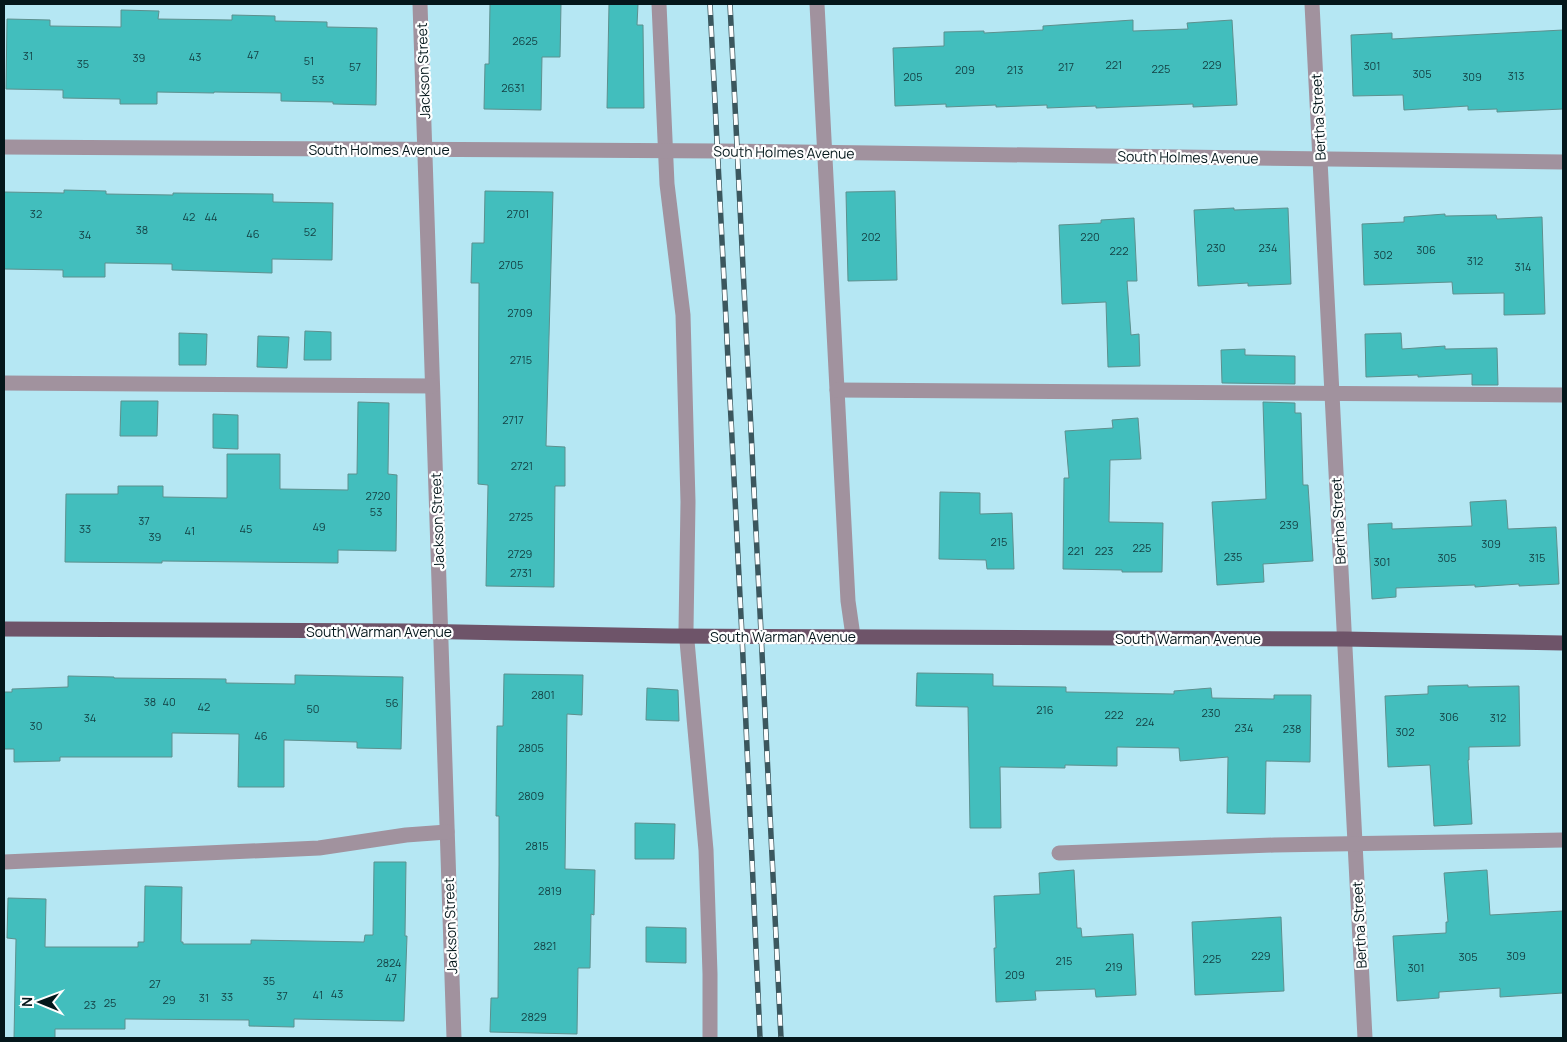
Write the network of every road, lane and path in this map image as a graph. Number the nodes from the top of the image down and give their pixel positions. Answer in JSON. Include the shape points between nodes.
{"nodes":[{"id":1,"x":420,"y":4,"type":"edge"},
{"id":2,"x":659,"y":4,"type":"edge"},
{"id":3,"x":817,"y":4,"type":"edge"},
{"id":4,"x":1312,"y":4,"type":"edge"},
{"id":5,"x":4,"y":147,"type":"edge"},
{"id":6,"x":425,"y":149,"type":"junction"},
{"id":7,"x":664,"y":151,"type":"junction"},
{"id":8,"x":825,"y":153,"type":"junction"},
{"id":9,"x":1320,"y":159,"type":"junction"},
{"id":10,"x":1563,"y":162,"type":"edge"},
{"id":11,"x":4,"y":383,"type":"edge"},
{"id":12,"x":432,"y":386,"type":"junction"},
{"id":13,"x":836,"y":390,"type":"junction"},
{"id":14,"x":1332,"y":394,"type":"junction"},
{"id":15,"x":1563,"y":395,"type":"edge"},
{"id":16,"x":4,"y":629,"type":"edge"},
{"id":17,"x":441,"y":632,"type":"junction"},
{"id":18,"x":687,"y":636,"type":"junction"},
{"id":19,"x":853,"y":636,"type":"junction"},
{"id":20,"x":1344,"y":639,"type":"junction"},
{"id":21,"x":1563,"y":643,"type":"edge"},
{"id":22,"x":447,"y":832,"type":"junction"},
{"id":23,"x":1563,"y":840,"type":"edge"},
{"id":24,"x":1355,"y":843,"type":"junction"},
{"id":25,"x":1059,"y":853,"type":"dead end"},
{"id":26,"x":4,"y":862,"type":"edge"},
{"id":27,"x":454,"y":1038,"type":"edge"},
{"id":28,"x":710,"y":1038,"type":"edge"},
{"id":29,"x":1365,"y":1038,"type":"edge"}],
"edges":[{"from":1,"to":6,"type":"street","name":"Jackson Street"},
{"from":2,"to":7,"type":"street"},
{"from":3,"to":8,"type":"street"},
{"from":4,"to":9,"type":"street","name":"Bertha Street"},
{"from":5,"to":6,"type":"street","name":"South Holmes Avenue"},
{"from":6,"to":7,"type":"street","name":"South Holmes Avenue"},
{"from":6,"to":12,"type":"street","name":"Jackson Street"},
{"from":7,"to":8,"type":"street","name":"South Holmes Avenue"},
{"from":7,"to":18,"type":"street","via":[[683,315],[688,502]]},
{"from":8,"to":9,"type":"street","name":"South Holmes Avenue"},
{"from":8,"to":13,"type":"street"},
{"from":9,"to":10,"type":"street","name":"South Holmes Avenue"},
{"from":9,"to":14,"type":"street","name":"Bertha Street"},
{"from":11,"to":12,"type":"street"},
{"from":12,"to":17,"type":"street","name":"Jackson Street"},
{"from":13,"to":14,"type":"street"},
{"from":13,"to":19,"type":"street","via":[[848,601]]},
{"from":14,"to":15,"type":"street"},
{"from":14,"to":20,"type":"street","name":"Bertha Street"},
{"from":16,"to":17,"type":"main road","name":"South Warman Avenue"},
{"from":17,"to":18,"type":"main road","name":"South Warman Avenue"},
{"from":17,"to":22,"type":"street","name":"Jackson Street"},
{"from":18,"to":19,"type":"main road","name":"South Warman Avenue"},
{"from":18,"to":28,"type":"street","via":[[706,850]]},
{"from":19,"to":20,"type":"main road","name":"South Warman Avenue"},
{"from":20,"to":21,"type":"main road","name":"South Warman Avenue"},
{"from":20,"to":24,"type":"street","name":"Bertha Street"},
{"from":22,"to":26,"type":"street","via":[[319,848]]},
{"from":22,"to":27,"type":"street","name":"Jackson Street"},
{"from":23,"to":24,"type":"street"},
{"from":24,"to":25,"type":"street"},
{"from":24,"to":29,"type":"street","name":"Bertha Street"}]}
